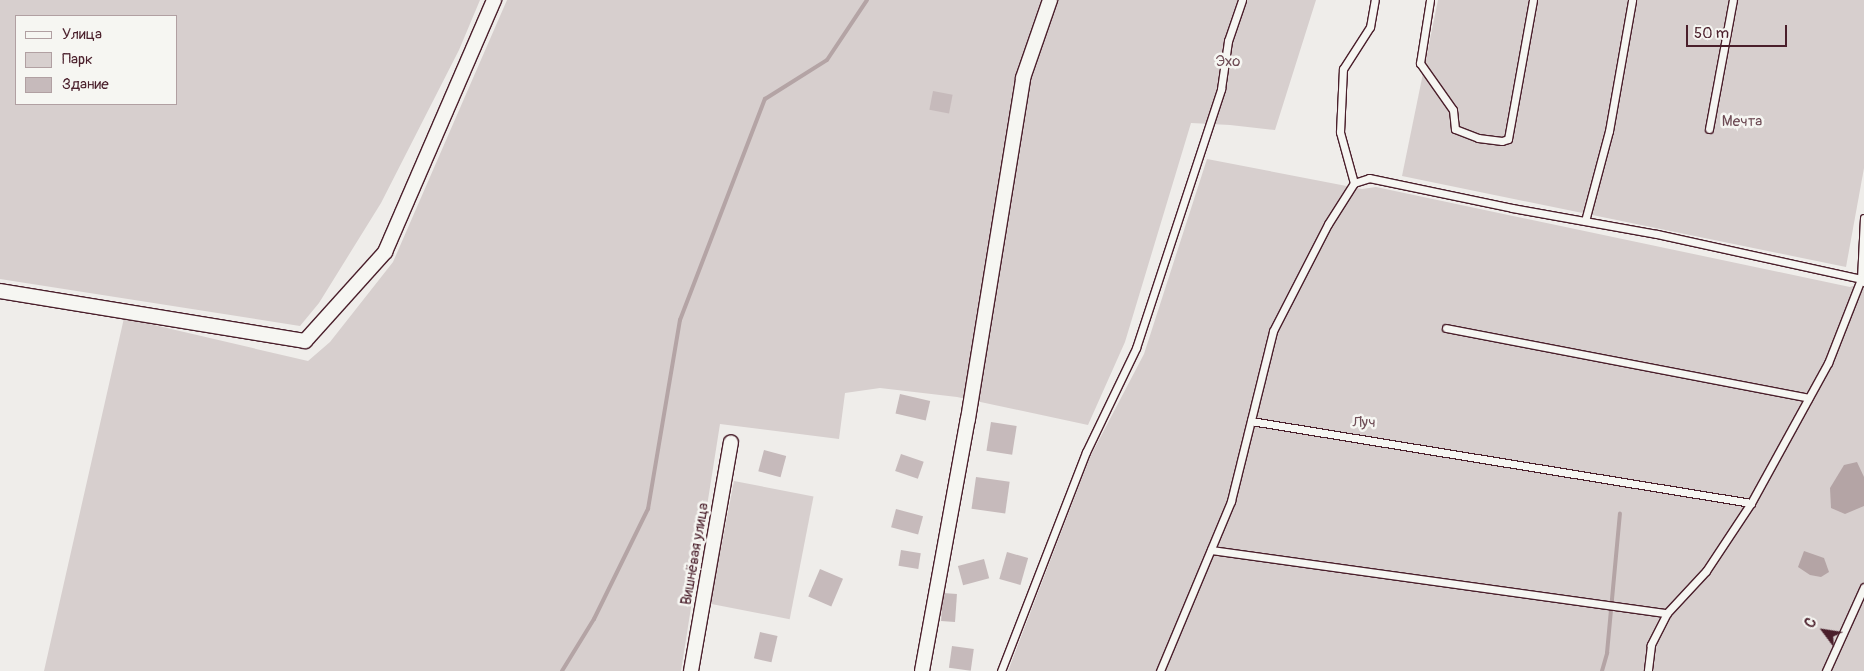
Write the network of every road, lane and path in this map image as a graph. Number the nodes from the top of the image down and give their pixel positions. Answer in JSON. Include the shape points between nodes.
{"nodes":[{"id":1,"x":494,"y":0,"type":"edge"},
{"id":2,"x":1050,"y":0,"type":"edge"},
{"id":3,"x":1242,"y":0,"type":"edge"},
{"id":4,"x":1375,"y":0,"type":"edge"},
{"id":5,"x":1430,"y":0,"type":"edge"},
{"id":6,"x":1533,"y":0,"type":"edge"},
{"id":7,"x":1632,"y":0,"type":"edge"},
{"id":8,"x":1733,"y":0,"type":"edge"},
{"id":9,"x":1709,"y":129,"type":"dead end"},
{"id":10,"x":1354,"y":183,"type":"junction"},
{"id":11,"x":1864,"y":218,"type":"edge"},
{"id":12,"x":1585,"y":221,"type":"junction"},
{"id":13,"x":1862,"y":280,"type":"edge"},
{"id":14,"x":0,"y":291,"type":"edge"},
{"id":15,"x":1446,"y":328,"type":"dead end"},
{"id":16,"x":1808,"y":398,"type":"junction"},
{"id":17,"x":1251,"y":421,"type":"junction"},
{"id":18,"x":731,"y":442,"type":"dead end"},
{"id":19,"x":1751,"y":503,"type":"junction"},
{"id":20,"x":1212,"y":550,"type":"junction"},
{"id":21,"x":1864,"y":587,"type":"edge"},
{"id":22,"x":1667,"y":613,"type":"junction"},
{"id":23,"x":692,"y":671,"type":"edge"},
{"id":24,"x":922,"y":671,"type":"edge"},
{"id":25,"x":1001,"y":671,"type":"edge"},
{"id":26,"x":1160,"y":671,"type":"edge"},
{"id":27,"x":1648,"y":671,"type":"edge"},
{"id":28,"x":1826,"y":671,"type":"edge"}],
"edges":[{"from":1,"to":14,"type":"street","via":[[385,252],[305,341]]},
{"from":2,"to":24,"type":"street","via":[[1023,78],[968,419]]},
{"from":3,"to":25,"type":"lane","via":[[1228,40],[1221,89],[1136,348],[1086,452]]},
{"from":4,"to":10,"type":"lane","via":[[1370,27],[1343,69],[1340,132]]},
{"from":5,"to":6,"type":"lane","via":[[1420,63],[1453,110],[1455,129],[1478,138],[1502,141],[1508,139]]},
{"from":7,"to":12,"type":"lane","via":[[1609,131]]},
{"from":8,"to":9,"type":"lane"},
{"from":10,"to":12,"type":"lane","via":[[1369,178]]},
{"from":10,"to":17,"type":"lane","via":[[1328,224],[1273,331]]},
{"from":11,"to":13,"type":"lane"},
{"from":12,"to":13,"type":"lane","via":[[1716,246]]},
{"from":13,"to":16,"type":"lane","via":[[1828,363]]},
{"from":15,"to":16,"type":"lane"},
{"from":16,"to":19,"type":"lane"},
{"from":17,"to":19,"type":"lane"},
{"from":17,"to":20,"type":"lane","via":[[1231,502]]},
{"from":18,"to":23,"type":"street","name":"Вишнёвая улица"},
{"from":19,"to":22,"type":"lane","via":[[1706,570]]},
{"from":20,"to":22,"type":"lane"},
{"from":20,"to":26,"type":"lane"},
{"from":21,"to":28,"type":"lane"},
{"from":22,"to":27,"type":"lane","via":[[1651,644]]}]}
